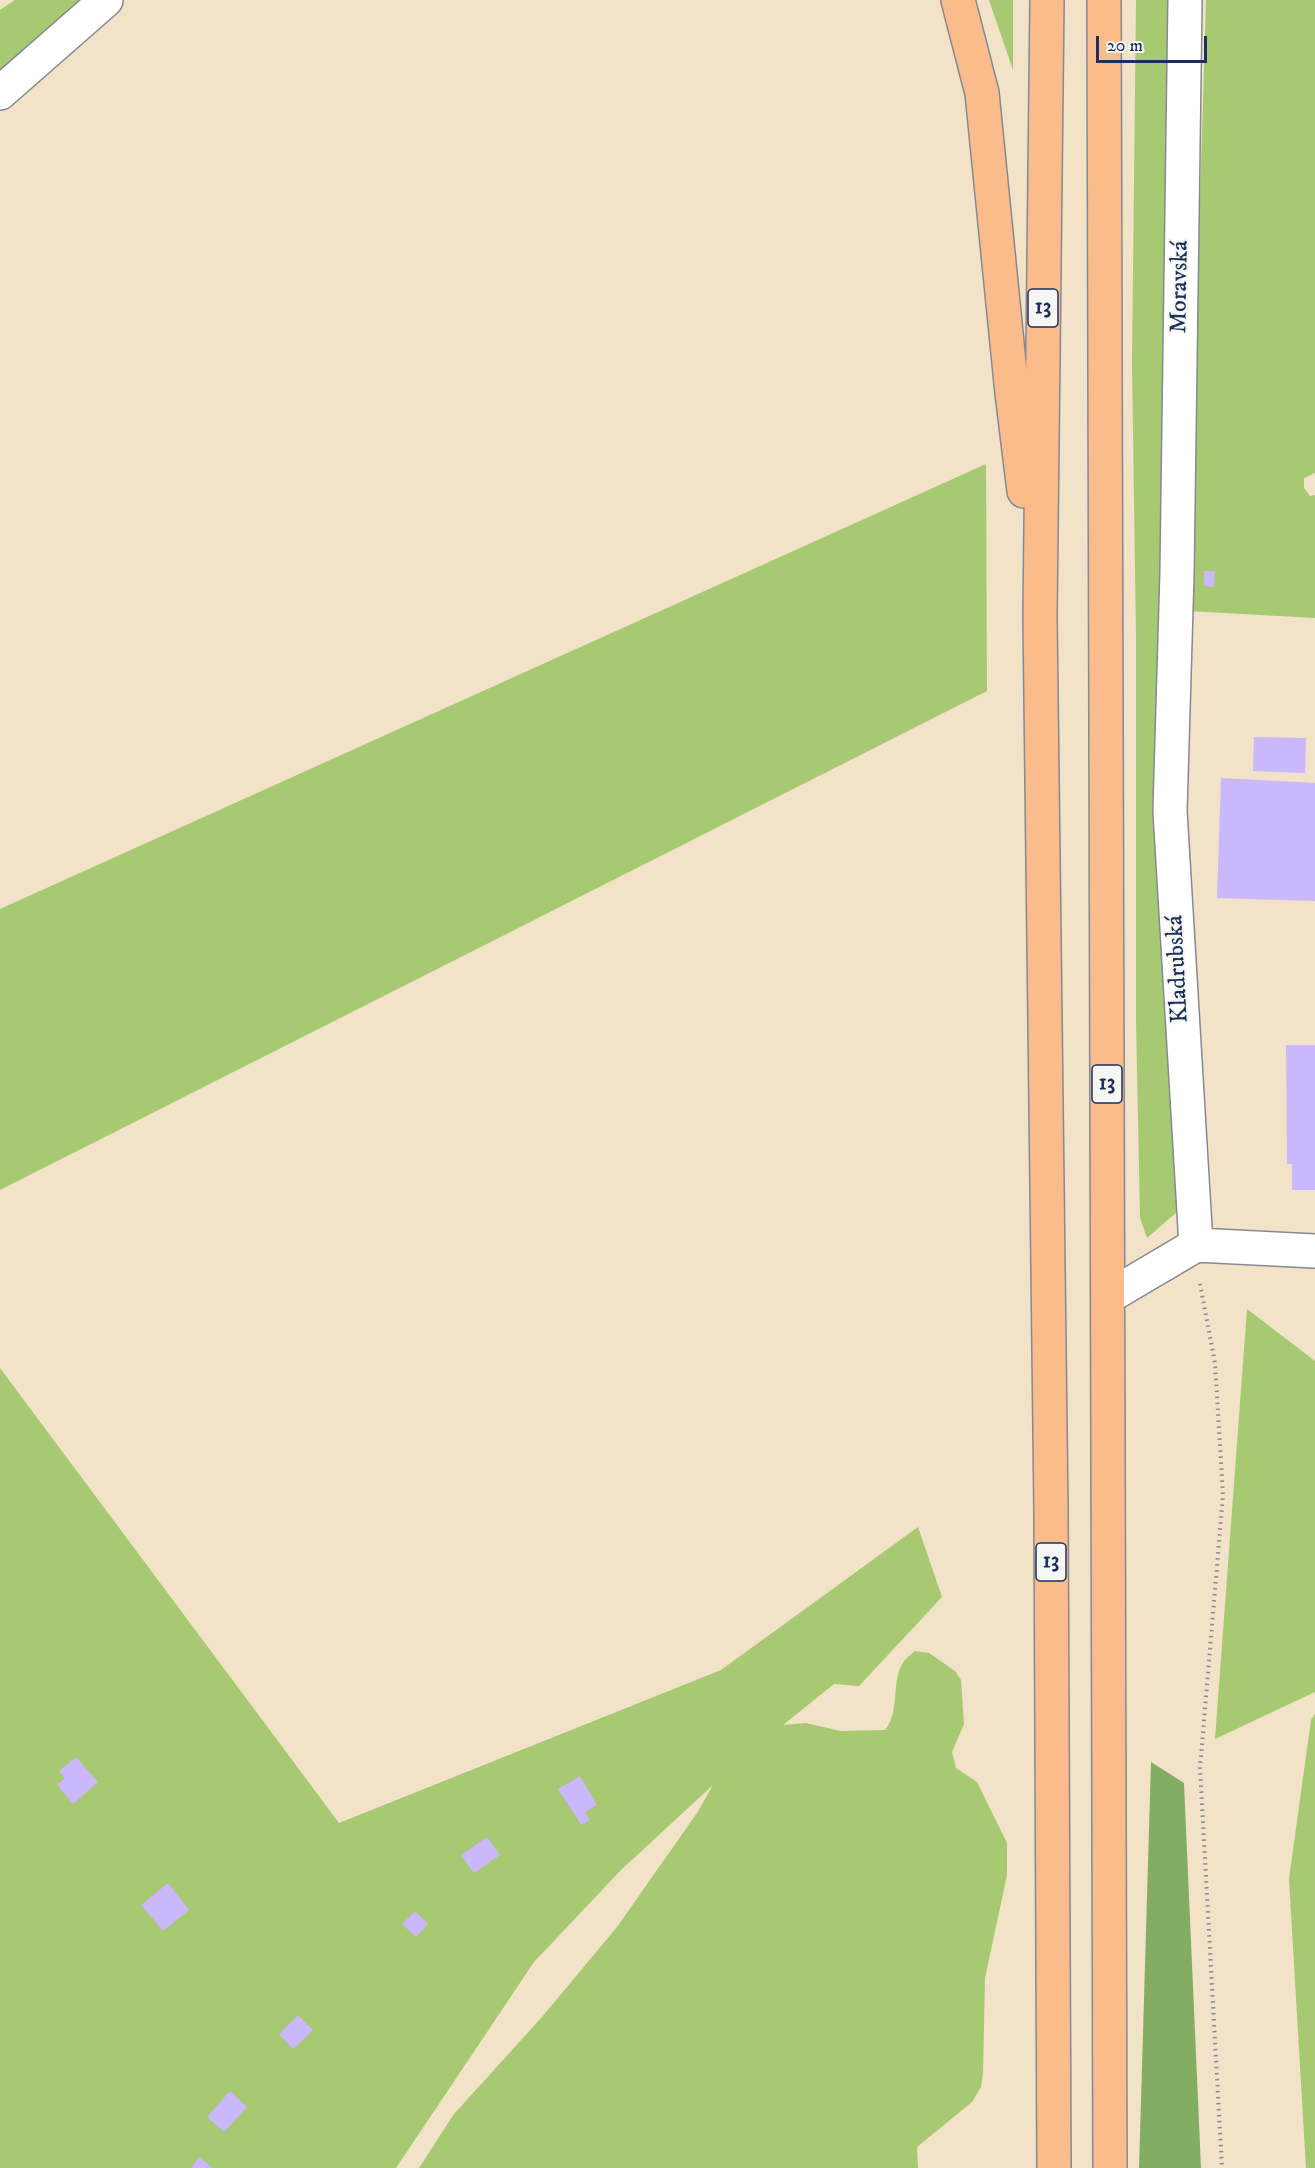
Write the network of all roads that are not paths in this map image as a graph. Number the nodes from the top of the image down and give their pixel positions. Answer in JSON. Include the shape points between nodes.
{"nodes":[{"id":1,"x":106,"y":0,"type":"edge"},
{"id":2,"x":957,"y":0,"type":"edge"},
{"id":3,"x":1047,"y":0,"type":"edge"},
{"id":4,"x":1104,"y":0,"type":"edge"},
{"id":5,"x":1185,"y":0,"type":"edge"},
{"id":6,"x":0,"y":93,"type":"edge"},
{"id":7,"x":1176,"y":573,"type":"joint"},
{"id":8,"x":1040,"y":616,"type":"junction"},
{"id":9,"x":1196,"y":1245,"type":"junction"},
{"id":10,"x":1315,"y":1251,"type":"edge"},
{"id":11,"x":1108,"y":1297,"type":"junction"},
{"id":12,"x":1054,"y":2168,"type":"edge"},
{"id":13,"x":1110,"y":2168,"type":"edge"}],
"edges":[{"from":1,"to":6,"type":"street"},
{"from":2,"to":8,"type":"highway","via":[[982,93],[1012,393]]},
{"from":3,"to":8,"type":"highway","number":"13"},
{"from":4,"to":11,"type":"highway","number":"13"},
{"from":5,"to":7,"type":"street","name":"Moravská"},
{"from":7,"to":9,"type":"street","name":"Kladrubská","via":[[1170,811]]},
{"from":8,"to":12,"type":"highway","number":"13"},
{"from":9,"to":10,"type":"street"},
{"from":9,"to":11,"type":"street"},
{"from":11,"to":13,"type":"highway","number":"13"}]}
